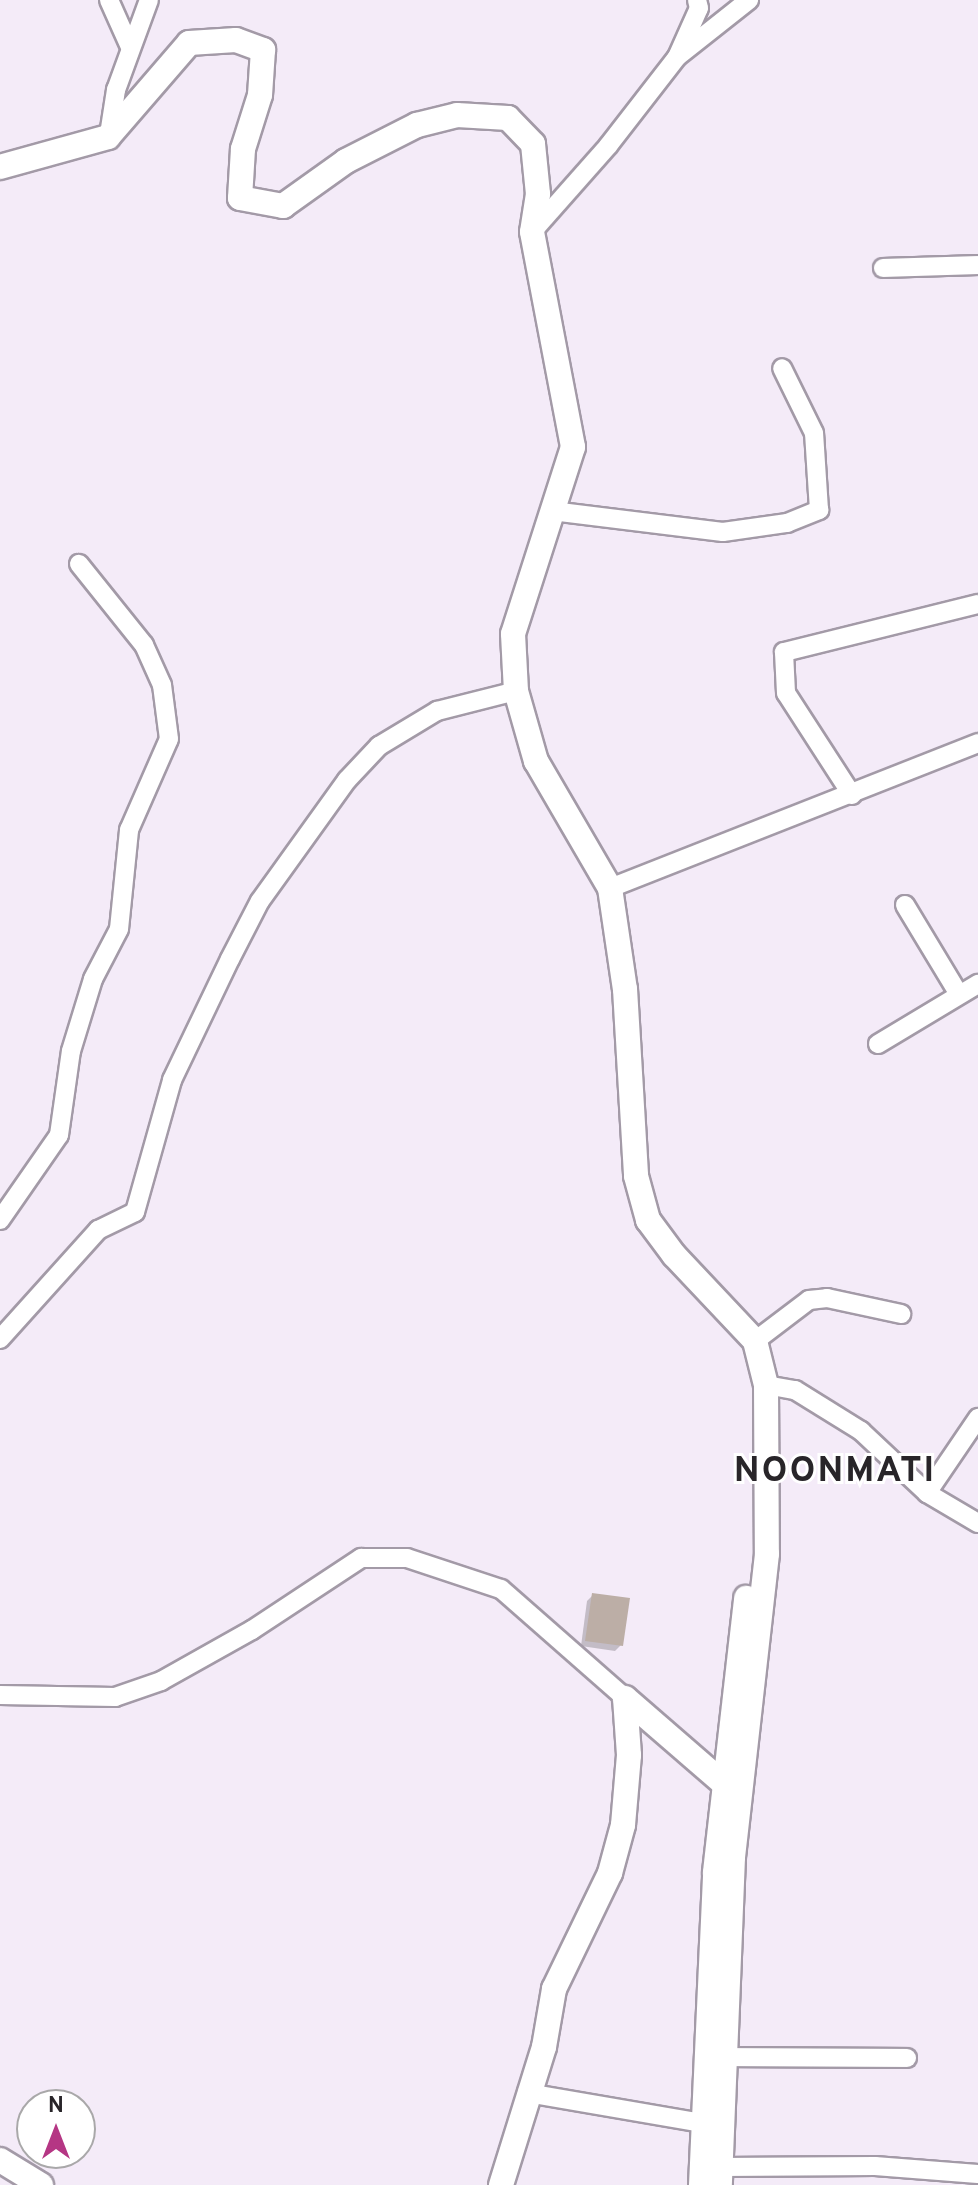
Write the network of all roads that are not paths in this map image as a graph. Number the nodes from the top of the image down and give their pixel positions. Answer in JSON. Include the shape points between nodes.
{"nodes":[{"id":1,"x":109,"y":0,"type":"edge"},
{"id":2,"x":149,"y":0,"type":"edge"},
{"id":3,"x":697,"y":0,"type":"edge"},
{"id":4,"x":749,"y":0,"type":"edge"},
{"id":5,"x":130,"y":47,"type":"junction"},
{"id":6,"x":677,"y":57,"type":"junction"},
{"id":7,"x":108,"y":137,"type":"junction"},
{"id":8,"x":0,"y":167,"type":"edge"},
{"id":9,"x":532,"y":232,"type":"junction"},
{"id":10,"x":978,"y":265,"type":"edge"},
{"id":11,"x":883,"y":268,"type":"dead end"},
{"id":12,"x":782,"y":368,"type":"dead end"},
{"id":13,"x":552,"y":511,"type":"junction"},
{"id":14,"x":79,"y":564,"type":"dead end"},
{"id":15,"x":978,"y":604,"type":"edge"},
{"id":16,"x":516,"y":691,"type":"junction"},
{"id":17,"x":978,"y":743,"type":"edge"},
{"id":18,"x":852,"y":795,"type":"junction"},
{"id":19,"x":610,"y":888,"type":"junction"},
{"id":20,"x":905,"y":905,"type":"dead end"},
{"id":21,"x":978,"y":984,"type":"edge"},
{"id":22,"x":958,"y":993,"type":"junction"},
{"id":23,"x":878,"y":1044,"type":"dead end"},
{"id":24,"x":0,"y":1220,"type":"edge"},
{"id":25,"x":901,"y":1314,"type":"dead end"},
{"id":26,"x":0,"y":1339,"type":"edge"},
{"id":27,"x":755,"y":1341,"type":"junction"},
{"id":28,"x":766,"y":1385,"type":"junction"},
{"id":29,"x":978,"y":1418,"type":"edge"},
{"id":30,"x":927,"y":1493,"type":"junction"},
{"id":31,"x":764,"y":1511,"type":"junction"},
{"id":32,"x":978,"y":1523,"type":"edge"},
{"id":33,"x":0,"y":1695,"type":"edge"},
{"id":34,"x":625,"y":1698,"type":"junction"},
{"id":35,"x":723,"y":1783,"type":"junction"},
{"id":36,"x":717,"y":1965,"type":"junction"},
{"id":37,"x":722,"y":2057,"type":"junction"},
{"id":38,"x":907,"y":2058,"type":"dead end"},
{"id":39,"x":527,"y":2093,"type":"junction"},
{"id":40,"x":712,"y":2124,"type":"junction"},
{"id":41,"x":2,"y":2164,"type":"edge"},
{"id":42,"x":978,"y":2174,"type":"edge"},
{"id":43,"x":720,"y":2176,"type":"edge"},
{"id":44,"x":41,"y":2185,"type":"edge"},
{"id":45,"x":501,"y":2185,"type":"edge"},
{"id":46,"x":701,"y":2185,"type":"edge"}],
"edges":[{"from":1,"to":5,"type":"street"},
{"from":2,"to":5,"type":"street"},
{"from":3,"to":6,"type":"street","via":[[699,8]]},
{"from":4,"to":6,"type":"street"},
{"from":5,"to":7,"type":"street"},
{"from":6,"to":9,"type":"street"},
{"from":7,"to":8,"type":"street"},
{"from":7,"to":9,"type":"street","via":[[189,43],[236,40],[263,50],[260,95],[243,149],[240,198],[283,206],[346,161],[417,125],[457,115],[508,118],[533,144],[538,194]]},
{"from":9,"to":13,"type":"street","via":[[573,447]]},
{"from":10,"to":11,"type":"street"},
{"from":12,"to":13,"type":"street","via":[[814,433],[819,510],[787,523],[723,532]]},
{"from":13,"to":16,"type":"street","via":[[513,634]]},
{"from":14,"to":24,"type":"street","via":[[144,645],[162,685],[169,739],[129,830],[119,929],[93,979],[71,1051],[59,1135]]},
{"from":15,"to":18,"type":"street","via":[[784,652],[786,693]]},
{"from":16,"to":19,"type":"street","via":[[536,761]]},
{"from":16,"to":26,"type":"street","via":[[437,711],[379,746],[347,780],[260,901],[230,959],[172,1080],[135,1212],[98,1230]]},
{"from":17,"to":18,"type":"street"},
{"from":18,"to":19,"type":"street"},
{"from":19,"to":27,"type":"street","via":[[625,989],[636,1176],[648,1220]]},
{"from":20,"to":22,"type":"street"},
{"from":21,"to":22,"type":"street"},
{"from":22,"to":23,"type":"street"},
{"from":25,"to":27,"type":"street","via":[[827,1298],[809,1300]]},
{"from":27,"to":28,"type":"street"},
{"from":28,"to":30,"type":"street","via":[[795,1390],[861,1431]]},
{"from":28,"to":31,"type":"street"},
{"from":29,"to":30,"type":"street"},
{"from":30,"to":32,"type":"street"},
{"from":31,"to":35,"type":"street","via":[[753,1544]]},
{"from":31,"to":36,"type":"street","via":[[767,1554]]},
{"from":33,"to":34,"type":"street","via":[[115,1697],[161,1681],[252,1630],[361,1558],[407,1558],[501,1589]]},
{"from":34,"to":35,"type":"street"},
{"from":34,"to":39,"type":"street","via":[[629,1755],[623,1825],[610,1873],[554,1989],[544,2047]]},
{"from":35,"to":36,"type":"street"},
{"from":36,"to":37,"type":"street"},
{"from":36,"to":40,"type":"street"},
{"from":37,"to":38,"type":"street"},
{"from":37,"to":40,"type":"street"},
{"from":39,"to":40,"type":"street"},
{"from":39,"to":45,"type":"street"},
{"from":40,"to":43,"type":"street"},
{"from":40,"to":46,"type":"street"},
{"from":41,"to":44,"type":"street"},
{"from":42,"to":43,"type":"street","via":[[875,2166]]}]}
